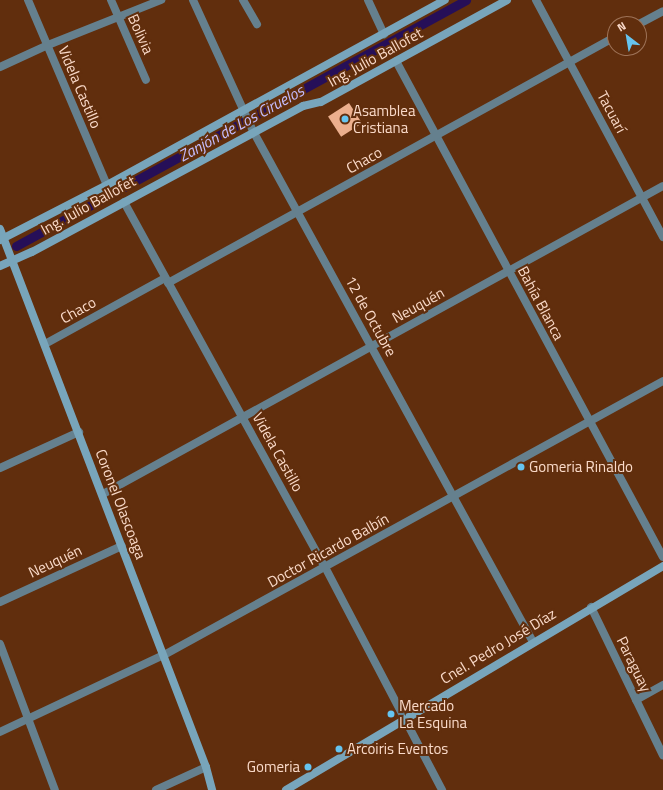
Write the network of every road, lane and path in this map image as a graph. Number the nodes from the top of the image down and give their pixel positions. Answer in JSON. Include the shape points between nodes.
{"nodes":[{"id":1,"x":28,"y":0,"type":"edge"},
{"id":2,"x":111,"y":0,"type":"edge"},
{"id":3,"x":161,"y":0,"type":"edge"},
{"id":4,"x":193,"y":0,"type":"edge"},
{"id":5,"x":243,"y":0,"type":"edge"},
{"id":6,"x":368,"y":0,"type":"edge"},
{"id":7,"x":445,"y":0,"type":"edge"},
{"id":8,"x":507,"y":0,"type":"edge"},
{"id":9,"x":536,"y":0,"type":"edge"},
{"id":10,"x":663,"y":11,"type":"edge"},
{"id":11,"x":119,"y":19,"type":"junction"},
{"id":12,"x":647,"y":20,"type":"edge"},
{"id":13,"x":257,"y":24,"type":"dead end"},
{"id":14,"x":384,"y":34,"type":"junction"},
{"id":15,"x":607,"y":42,"type":"edge"},
{"id":16,"x":48,"y":45,"type":"junction"},
{"id":17,"x":396,"y":61,"type":"junction"},
{"id":18,"x":569,"y":62,"type":"junction"},
{"id":19,"x":0,"y":67,"type":"edge"},
{"id":20,"x":146,"y":80,"type":"dead end"},
{"id":21,"x":244,"y":113,"type":"junction"},
{"id":22,"x":252,"y":128,"type":"junction"},
{"id":23,"x":436,"y":136,"type":"junction"},
{"id":24,"x":107,"y":185,"type":"junction"},
{"id":25,"x":663,"y":186,"type":"edge"},
{"id":26,"x":642,"y":197,"type":"junction"},
{"id":27,"x":124,"y":202,"type":"junction"},
{"id":28,"x":298,"y":212,"type":"junction"},
{"id":29,"x":0,"y":229,"type":"edge"},
{"id":30,"x":663,"y":237,"type":"edge"},
{"id":31,"x":2,"y":239,"type":"edge"},
{"id":32,"x":14,"y":261,"type":"junction"},
{"id":33,"x":0,"y":266,"type":"edge"},
{"id":34,"x":508,"y":271,"type":"junction"},
{"id":35,"x":167,"y":280,"type":"junction"},
{"id":36,"x":45,"y":344,"type":"junction"},
{"id":37,"x":371,"y":347,"type":"junction"},
{"id":38,"x":663,"y":381,"type":"edge"},
{"id":39,"x":243,"y":418,"type":"junction"},
{"id":40,"x":589,"y":422,"type":"junction"},
{"id":41,"x":79,"y":432,"type":"junction"},
{"id":42,"x":0,"y":468,"type":"edge"},
{"id":43,"x":103,"y":494,"type":"junction"},
{"id":44,"x":454,"y":497,"type":"junction"},
{"id":45,"x":122,"y":546,"type":"junction"},
{"id":46,"x":663,"y":557,"type":"edge"},
{"id":47,"x":663,"y":566,"type":"edge"},
{"id":48,"x":325,"y":567,"type":"junction"},
{"id":49,"x":0,"y":602,"type":"edge"},
{"id":50,"x":591,"y":607,"type":"junction"},
{"id":51,"x":533,"y":642,"type":"junction"},
{"id":52,"x":0,"y":644,"type":"edge"},
{"id":53,"x":164,"y":654,"type":"junction"},
{"id":54,"x":663,"y":685,"type":"edge"},
{"id":55,"x":636,"y":700,"type":"junction"},
{"id":56,"x":405,"y":718,"type":"junction"},
{"id":57,"x":29,"y":719,"type":"junction"},
{"id":58,"x":0,"y":732,"type":"edge"},
{"id":59,"x":663,"y":755,"type":"edge"},
{"id":60,"x":206,"y":766,"type":"junction"},
{"id":61,"x":55,"y":790,"type":"edge"},
{"id":62,"x":156,"y":790,"type":"edge"},
{"id":63,"x":212,"y":790,"type":"edge"},
{"id":64,"x":286,"y":790,"type":"edge"},
{"id":65,"x":442,"y":790,"type":"edge"}],
"edges":[{"from":1,"to":16,"type":"street","name":"Videla Castillo"},
{"from":2,"to":11,"type":"street","name":"Bolivia"},
{"from":3,"to":11,"type":"street"},
{"from":4,"to":21,"type":"street","name":"12 de Octubre"},
{"from":5,"to":13,"type":"street"},
{"from":6,"to":14,"type":"street"},
{"from":7,"to":14,"type":"street","name":"Ing. Julio Ballofet"},
{"from":8,"to":17,"type":"street","name":"Ing. Julio Ballofet"},
{"from":9,"to":18,"type":"street","name":"Tacuarí"},
{"from":10,"to":12,"type":"street"},
{"from":11,"to":16,"type":"street"},
{"from":11,"to":20,"type":"street","name":"Bolivia"},
{"from":14,"to":21,"type":"street","name":"Ing. Julio Ballofet"},
{"from":15,"to":18,"type":"street","name":"Chaco"},
{"from":16,"to":19,"type":"street"},
{"from":16,"to":24,"type":"street","name":"Videla Castillo"},
{"from":17,"to":22,"type":"street","name":"Ing. Julio Ballofet","via":[[321,102],[303,106]]},
{"from":17,"to":23,"type":"street","name":"Bahía Blanca"},
{"from":18,"to":23,"type":"street","name":"Chaco"},
{"from":18,"to":26,"type":"street","name":"Tacuarí"},
{"from":21,"to":22,"type":"street","name":"12 de Octubre"},
{"from":21,"to":24,"type":"street","name":"Ing. Julio Ballofet"},
{"from":22,"to":27,"type":"street","name":"Ing. Julio Ballofet"},
{"from":22,"to":28,"type":"street","name":"12 de Octubre"},
{"from":23,"to":28,"type":"street","name":"Chaco"},
{"from":23,"to":34,"type":"street","name":"Bahía Blanca"},
{"from":24,"to":31,"type":"street","name":"Ing. Julio Ballofet"},
{"from":25,"to":26,"type":"street","name":"Neuquén"},
{"from":26,"to":30,"type":"street","name":"Tacuarí"},
{"from":26,"to":34,"type":"street","name":"Neuquén"},
{"from":27,"to":32,"type":"street","name":"Ing. Julio Ballofet"},
{"from":27,"to":35,"type":"street","name":"Videla Castillo"},
{"from":28,"to":35,"type":"street","name":"Chaco"},
{"from":28,"to":37,"type":"street","name":"12 de Octubre"},
{"from":29,"to":31,"type":"street","name":"Coronel Olascoaga"},
{"from":31,"to":32,"type":"street","name":"Coronel Olascoaga"},
{"from":32,"to":33,"type":"street","name":"Ing. Julio Ballofet"},
{"from":32,"to":36,"type":"street","name":"Coronel Olascoaga"},
{"from":34,"to":37,"type":"street","name":"Neuquén"},
{"from":34,"to":40,"type":"street","name":"Bahía Blanca"},
{"from":35,"to":36,"type":"street","name":"Chaco"},
{"from":35,"to":39,"type":"street","name":"Videla Castillo"},
{"from":36,"to":41,"type":"street","name":"Coronel Olascoaga"},
{"from":37,"to":39,"type":"street","name":"Neuquén"},
{"from":37,"to":44,"type":"street","name":"12 de Octubre"},
{"from":38,"to":40,"type":"street","name":"Doctor Ricardo Balbín"},
{"from":39,"to":43,"type":"street","name":"Neuquén"},
{"from":39,"to":48,"type":"street","name":"Videla Castillo"},
{"from":40,"to":44,"type":"street","name":"Doctor Ricardo Balbín"},
{"from":40,"to":46,"type":"street","name":"Bahía Blanca"},
{"from":41,"to":42,"type":"street"},
{"from":41,"to":43,"type":"street","name":"Coronel Olascoaga"},
{"from":43,"to":45,"type":"street","name":"Coronel Olascoaga"},
{"from":44,"to":48,"type":"street","name":"Doctor Ricardo Balbín"},
{"from":44,"to":51,"type":"street","name":"12 de Octubre"},
{"from":45,"to":49,"type":"street","name":"Neuquén"},
{"from":45,"to":53,"type":"street","name":"Coronel Olascoaga"},
{"from":47,"to":50,"type":"street","name":"Cnel. Pedro José Díaz"},
{"from":48,"to":53,"type":"street","name":"Doctor Ricardo Balbín"},
{"from":48,"to":56,"type":"street","name":"Videla Castillo"},
{"from":50,"to":51,"type":"street","name":"Cnel. Pedro José Díaz"},
{"from":50,"to":55,"type":"street","name":"Paraguay"},
{"from":51,"to":56,"type":"street","name":"Cnel. Pedro José Díaz"},
{"from":52,"to":57,"type":"street"},
{"from":53,"to":57,"type":"street","name":"Doctor Ricardo Balbín"},
{"from":53,"to":60,"type":"street","name":"Coronel Olascoaga"},
{"from":54,"to":55,"type":"street"},
{"from":55,"to":59,"type":"street","name":"Paraguay"},
{"from":56,"to":64,"type":"street","name":"Cnel. Pedro José Díaz"},
{"from":56,"to":65,"type":"street","name":"Videla Castillo"},
{"from":57,"to":58,"type":"street","name":"Doctor Ricardo Balbín"},
{"from":57,"to":61,"type":"street"},
{"from":60,"to":62,"type":"street"},
{"from":60,"to":63,"type":"street","name":"Coronel Olascoaga"}]}
